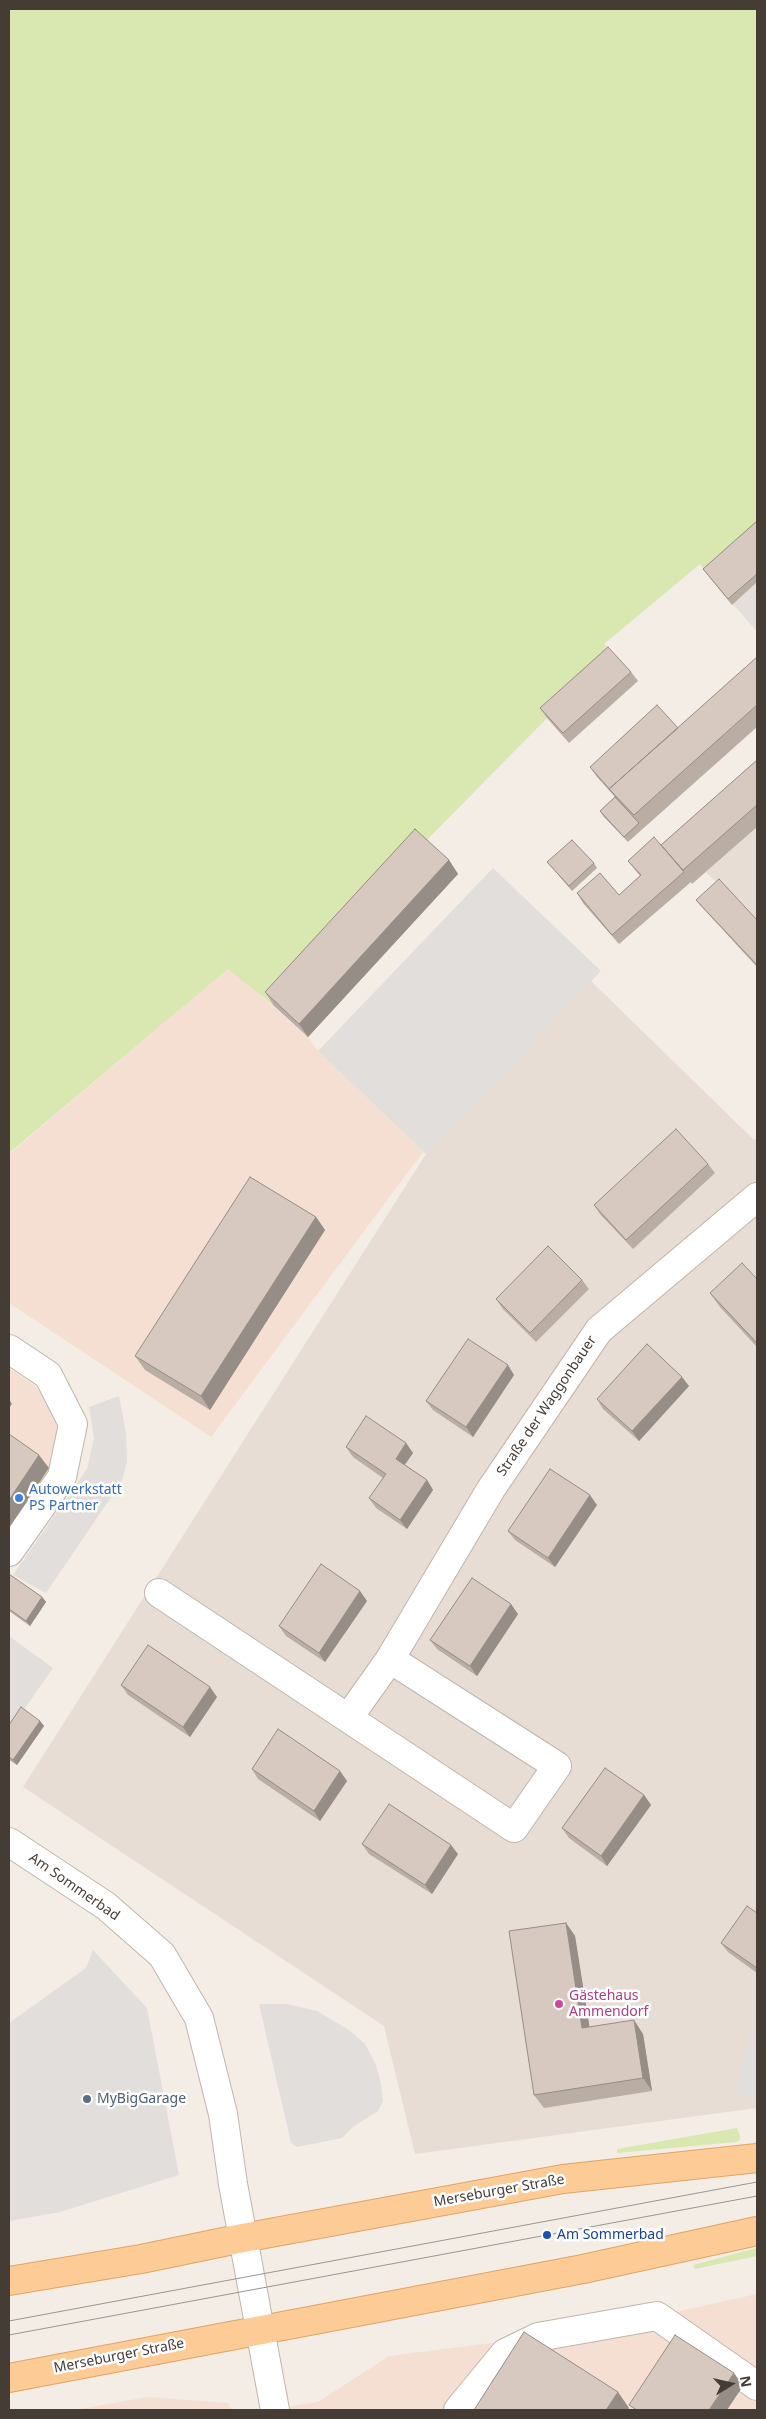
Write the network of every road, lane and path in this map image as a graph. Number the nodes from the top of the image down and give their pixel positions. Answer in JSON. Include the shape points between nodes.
{"nodes":[{"id":1,"x":757,"y":1198,"type":"edge"},
{"id":2,"x":9,"y":1349,"type":"edge"},
{"id":3,"x":9,"y":1552,"type":"edge"},
{"id":4,"x":159,"y":1593,"type":"dead end"},
{"id":5,"x":390,"y":1660,"type":"junction"},
{"id":6,"x":349,"y":1717,"type":"junction"},
{"id":7,"x":9,"y":1842,"type":"edge"},
{"id":8,"x":757,"y":2158,"type":"edge"},
{"id":9,"x":757,"y":2231,"type":"edge"},
{"id":10,"x":243,"y":2238,"type":"junction"},
{"id":11,"x":9,"y":2281,"type":"edge"},
{"id":12,"x":260,"y":2329,"type":"junction"},
{"id":13,"x":9,"y":2378,"type":"edge"},
{"id":14,"x":757,"y":2386,"type":"edge"},
{"id":15,"x":275,"y":2410,"type":"edge"},
{"id":16,"x":458,"y":2410,"type":"edge"}],
"edges":[{"from":1,"to":5,"type":"street","name":"Straße der Waggonbauer","via":[[599,1330],[491,1489]]},
{"from":2,"to":3,"type":"street","via":[[48,1375],[73,1424],[62,1477]]},
{"from":4,"to":6,"type":"street"},
{"from":5,"to":6,"type":"street","name":"Straße der Waggonbauer"},
{"from":5,"to":6,"type":"street","via":[[557,1766],[514,1828]]},
{"from":7,"to":10,"type":"street","name":"Am Sommerbad","via":[[106,1906],[162,1955],[199,2018],[223,2114]]},
{"from":8,"to":10,"type":"main road","name":"Merseburger Straße","via":[[563,2179]]},
{"from":9,"to":12,"type":"main road","name":"Merseburger Straße","via":[[583,2269]]},
{"from":10,"to":11,"type":"main road","name":"Merseburger Straße"},
{"from":10,"to":12,"type":"street"},
{"from":12,"to":13,"type":"main road","name":"Merseburger Straße"},
{"from":12,"to":15,"type":"street"},
{"from":14,"to":16,"type":"street","via":[[657,2316],[538,2337],[505,2353]]}]}
